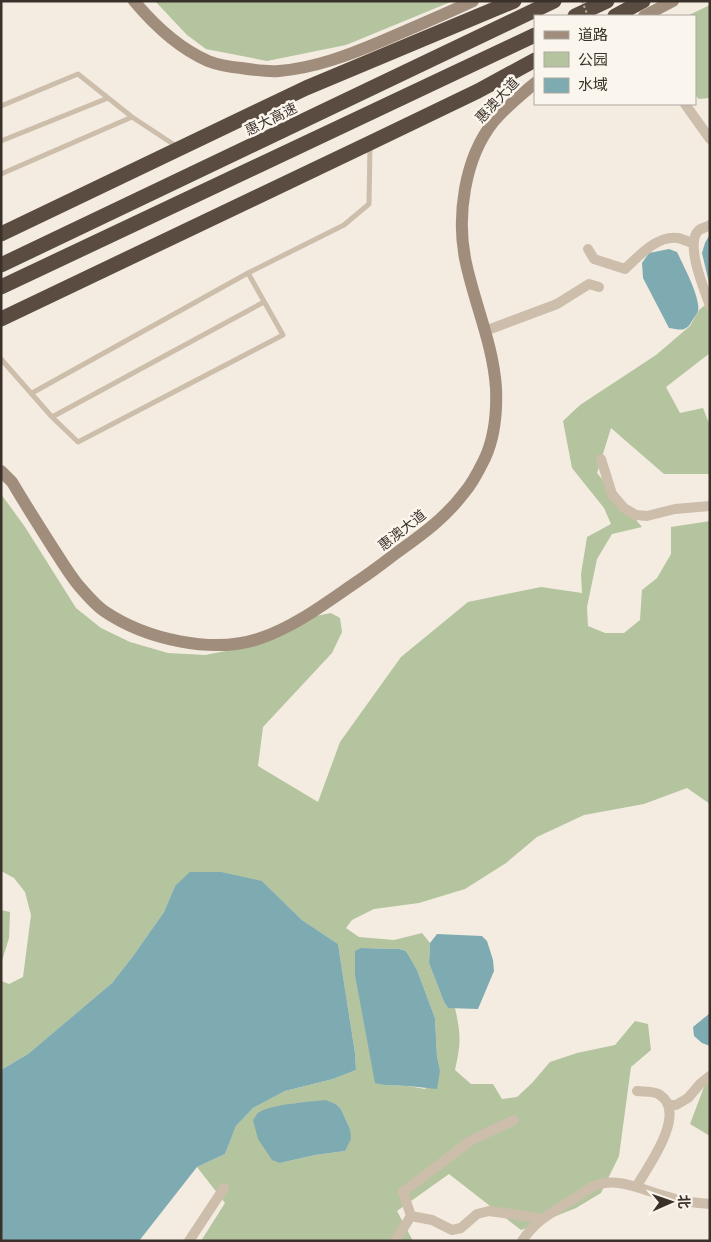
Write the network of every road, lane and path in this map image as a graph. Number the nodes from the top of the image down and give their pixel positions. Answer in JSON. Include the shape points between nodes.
{"nodes":[{"id":1,"x":134,"y":1,"type":"edge"},
{"id":2,"x":473,"y":1,"type":"edge"},
{"id":3,"x":514,"y":1,"type":"edge"},
{"id":4,"x":554,"y":1,"type":"edge"},
{"id":5,"x":582,"y":1,"type":"edge"},
{"id":6,"x":607,"y":1,"type":"edge"},
{"id":7,"x":643,"y":1,"type":"edge"},
{"id":8,"x":673,"y":1,"type":"edge"},
{"id":9,"x":577,"y":15,"type":"edge"},
{"id":10,"x":588,"y":15,"type":"edge"},
{"id":11,"x":617,"y":15,"type":"edge"},
{"id":12,"x":646,"y":15,"type":"edge"},
{"id":13,"x":534,"y":35,"type":"edge"},
{"id":14,"x":534,"y":61,"type":"edge"},
{"id":15,"x":534,"y":84,"type":"edge"},
{"id":16,"x":108,"y":98,"type":"junction"},
{"id":17,"x":686,"y":105,"type":"edge"},
{"id":18,"x":1,"y":106,"type":"edge"},
{"id":19,"x":132,"y":117,"type":"junction"},
{"id":20,"x":710,"y":139,"type":"edge"},
{"id":21,"x":1,"y":141,"type":"edge"},
{"id":22,"x":370,"y":144,"type":"junction"},
{"id":23,"x":179,"y":148,"type":"junction"},
{"id":24,"x":1,"y":174,"type":"edge"},
{"id":25,"x":710,"y":225,"type":"edge"},
{"id":26,"x":1,"y":234,"type":"edge"},
{"id":27,"x":693,"y":243,"type":"junction"},
{"id":28,"x":588,"y":249,"type":"dead end"},
{"id":29,"x":1,"y":265,"type":"edge"},
{"id":30,"x":248,"y":273,"type":"junction"},
{"id":31,"x":1,"y":286,"type":"edge"},
{"id":32,"x":599,"y":286,"type":"dead end"},
{"id":33,"x":264,"y":302,"type":"junction"},
{"id":34,"x":710,"y":306,"type":"edge"},
{"id":35,"x":1,"y":319,"type":"edge"},
{"id":36,"x":485,"y":331,"type":"junction"},
{"id":37,"x":1,"y":359,"type":"edge"},
{"id":38,"x":32,"y":393,"type":"junction"},
{"id":39,"x":52,"y":417,"type":"junction"},
{"id":40,"x":601,"y":459,"type":"dead end"},
{"id":41,"x":1,"y":471,"type":"edge"},
{"id":42,"x":710,"y":506,"type":"edge"},
{"id":43,"x":710,"y":1076,"type":"edge"},
{"id":44,"x":637,"y":1091,"type":"dead end"},
{"id":45,"x":668,"y":1105,"type":"junction"},
{"id":46,"x":514,"y":1120,"type":"dead end"},
{"id":47,"x":636,"y":1187,"type":"junction"},
{"id":48,"x":224,"y":1188,"type":"dead end"},
{"id":49,"x":710,"y":1204,"type":"edge"},
{"id":50,"x":411,"y":1216,"type":"junction"},
{"id":51,"x":541,"y":1219,"type":"junction"},
{"id":52,"x":189,"y":1241,"type":"edge"},
{"id":53,"x":395,"y":1241,"type":"edge"},
{"id":54,"x":522,"y":1241,"type":"edge"}],
"edges":[{"from":1,"to":2,"type":"street","via":[[170,38],[208,61],[227,67],[278,71],[308,67],[348,55]]},
{"from":3,"to":23,"type":"highway","via":[[306,88]]},
{"from":4,"to":29,"type":"highway","name":"惠大高速"},
{"from":5,"to":10,"type":"path","bridge":true},
{"from":6,"to":9,"type":"highway"},
{"from":7,"to":11,"type":"highway"},
{"from":8,"to":12,"type":"street"},
{"from":13,"to":31,"type":"highway"},
{"from":14,"to":22,"type":"highway"},
{"from":15,"to":36,"type":"street","name":"惠澳大道","via":[[493,122],[479,145],[465,188],[462,235],[466,263]]},
{"from":16,"to":18,"type":"lane","via":[[78,74]]},
{"from":16,"to":19,"type":"lane"},
{"from":16,"to":21,"type":"lane"},
{"from":17,"to":20,"type":"street"},
{"from":19,"to":23,"type":"lane"},
{"from":19,"to":24,"type":"lane"},
{"from":22,"to":30,"type":"lane","via":[[369,204],[344,225]]},
{"from":22,"to":35,"type":"highway"},
{"from":23,"to":26,"type":"highway"},
{"from":25,"to":27,"type":"street","via":[[698,231]]},
{"from":27,"to":28,"type":"street","via":[[678,238],[659,241],[625,269],[594,259]]},
{"from":27,"to":34,"type":"street","via":[[694,257]]},
{"from":30,"to":33,"type":"lane"},
{"from":30,"to":38,"type":"lane"},
{"from":32,"to":36,"type":"street","via":[[589,284],[557,304]]},
{"from":33,"to":39,"type":"lane"},
{"from":33,"to":39,"type":"lane","via":[[283,335],[78,442]]},
{"from":36,"to":41,"type":"street","name":"惠澳大道","via":[[495,375],[496,416],[486,455],[464,493],[431,528],[366,576],[300,620],[243,644],[193,644],[170,640],[123,622],[102,610],[64,566],[12,482]]},
{"from":37,"to":38,"type":"lane"},
{"from":38,"to":39,"type":"lane"},
{"from":40,"to":42,"type":"street","via":[[612,494],[624,508],[636,515]]},
{"from":43,"to":45,"type":"street","via":[[688,1098],[676,1105]]},
{"from":44,"to":45,"type":"street","via":[[659,1094]]},
{"from":45,"to":47,"type":"street","via":[[669,1125],[660,1148]]},
{"from":46,"to":50,"type":"street","via":[[470,1141],[403,1192]]},
{"from":47,"to":49,"type":"street","via":[[666,1197]]},
{"from":47,"to":51,"type":"street","via":[[614,1182],[595,1186]]},
{"from":48,"to":52,"type":"street"},
{"from":50,"to":51,"type":"street","via":[[432,1220],[452,1230],[461,1228],[477,1214],[489,1211]]},
{"from":50,"to":53,"type":"street"},
{"from":51,"to":54,"type":"street"}]}
